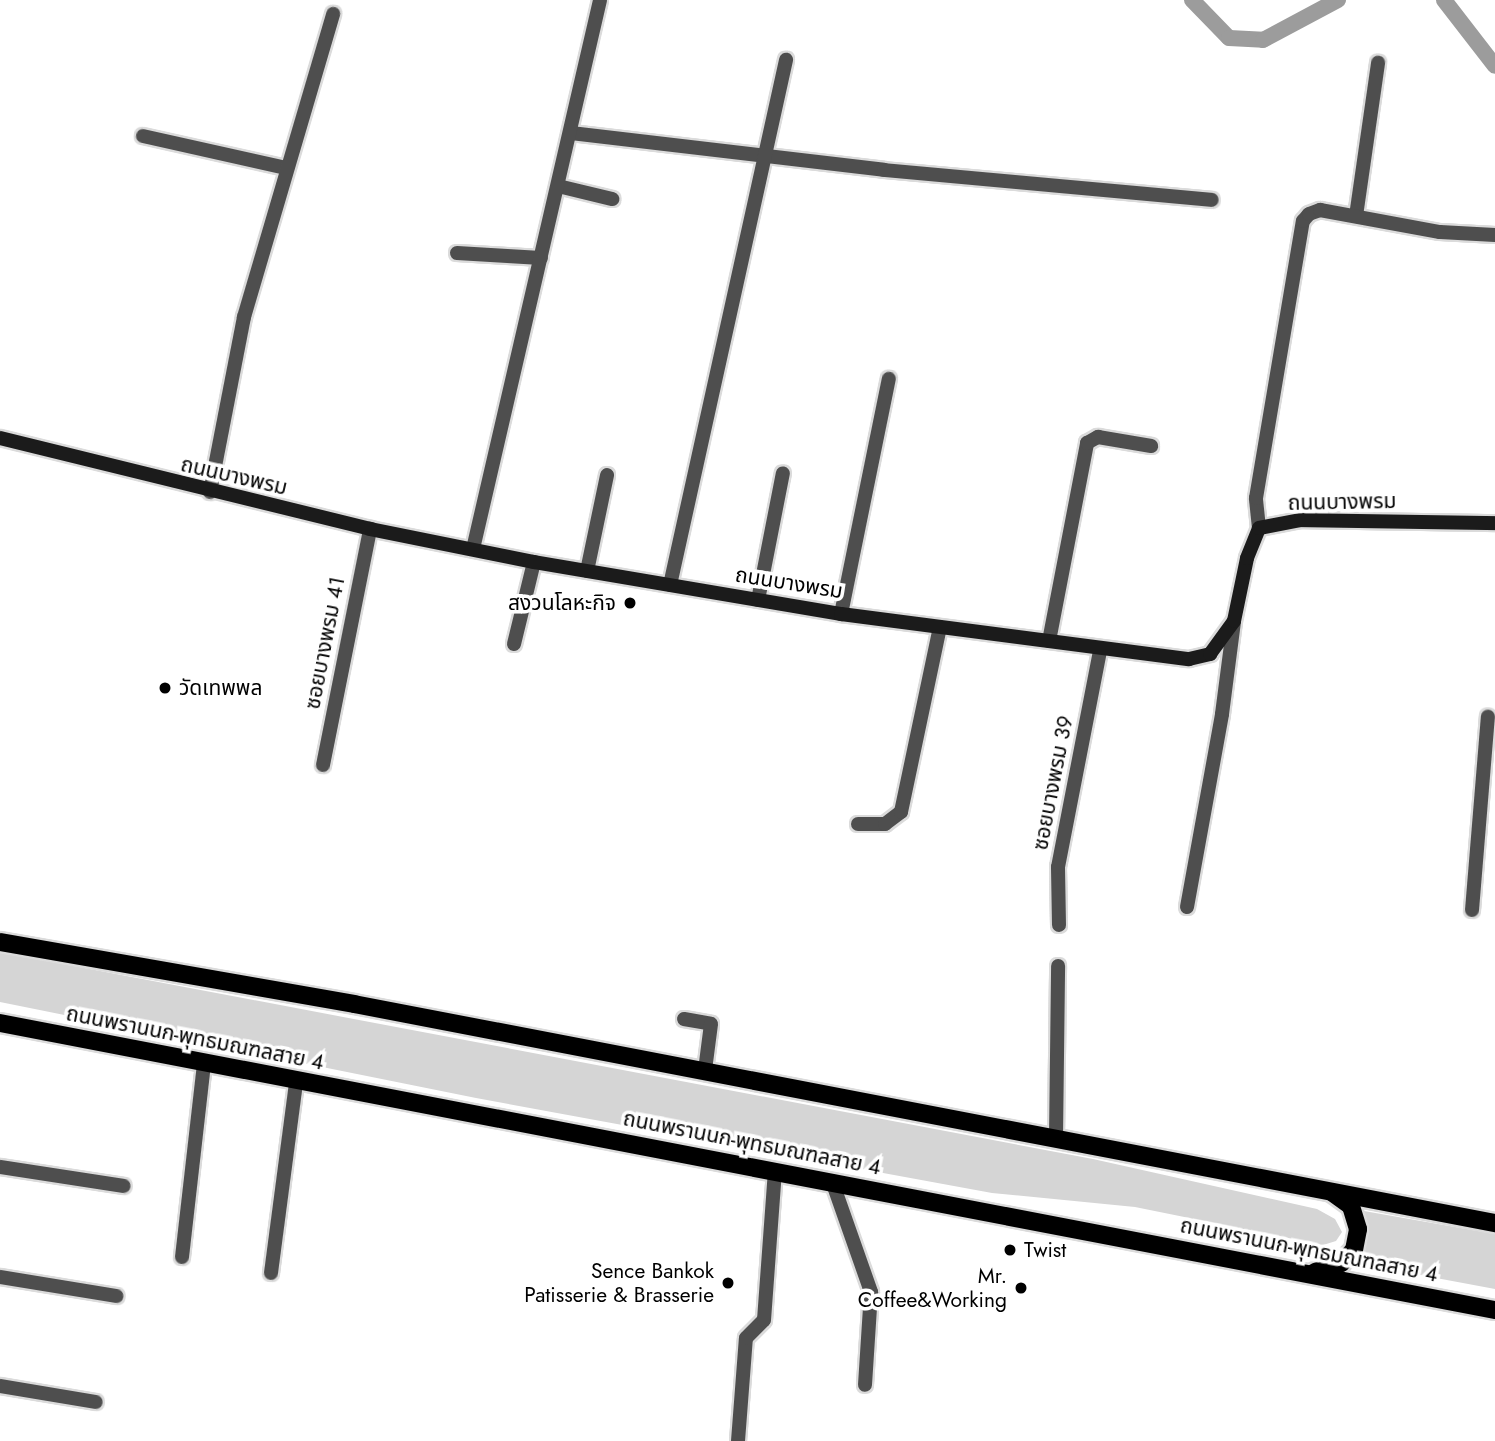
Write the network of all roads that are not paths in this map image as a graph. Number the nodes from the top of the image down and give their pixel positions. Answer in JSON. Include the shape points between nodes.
{"nodes":[{"id":1,"x":600,"y":0,"type":"edge"},
{"id":2,"x":333,"y":14,"type":"dead end"},
{"id":3,"x":786,"y":60,"type":"dead end"},
{"id":4,"x":1378,"y":63,"type":"dead end"},
{"id":5,"x":571,"y":133,"type":"junction"},
{"id":6,"x":143,"y":136,"type":"dead end"},
{"id":7,"x":763,"y":154,"type":"junction"},
{"id":8,"x":286,"y":168,"type":"junction"},
{"id":9,"x":558,"y":186,"type":"junction"},
{"id":10,"x":612,"y":199,"type":"dead end"},
{"id":11,"x":1212,"y":200,"type":"dead end"},
{"id":12,"x":1356,"y":216,"type":"junction"},
{"id":13,"x":1495,"y":235,"type":"edge"},
{"id":14,"x":457,"y":253,"type":"dead end"},
{"id":15,"x":541,"y":258,"type":"junction"},
{"id":16,"x":889,"y":379,"type":"dead end"},
{"id":17,"x":0,"y":438,"type":"edge"},
{"id":18,"x":1151,"y":446,"type":"dead end"},
{"id":19,"x":783,"y":473,"type":"dead end"},
{"id":20,"x":607,"y":475,"type":"dead end"},
{"id":21,"x":210,"y":492,"type":"junction"},
{"id":22,"x":1495,"y":523,"type":"edge"},
{"id":23,"x":1259,"y":528,"type":"junction"},
{"id":24,"x":370,"y":529,"type":"junction"},
{"id":25,"x":473,"y":549,"type":"junction"},
{"id":26,"x":534,"y":562,"type":"junction"},
{"id":27,"x":587,"y":571,"type":"junction"},
{"id":28,"x":670,"y":584,"type":"junction"},
{"id":29,"x":758,"y":600,"type":"junction"},
{"id":30,"x":841,"y":614,"type":"junction"},
{"id":31,"x":1234,"y":621,"type":"junction"},
{"id":32,"x":940,"y":626,"type":"junction"},
{"id":33,"x":1049,"y":641,"type":"junction"},
{"id":34,"x":514,"y":644,"type":"dead end"},
{"id":35,"x":1100,"y":650,"type":"junction"},
{"id":36,"x":1488,"y":718,"type":"dead end"},
{"id":37,"x":323,"y":765,"type":"dead end"},
{"id":38,"x":1490,"y":765,"type":"edge"},
{"id":39,"x":858,"y":824,"type":"dead end"},
{"id":40,"x":1187,"y":907,"type":"dead end"},
{"id":41,"x":1472,"y":910,"type":"dead end"},
{"id":42,"x":1059,"y":925,"type":"dead end"},
{"id":43,"x":0,"y":942,"type":"edge"},
{"id":44,"x":1058,"y":966,"type":"dead end"},
{"id":45,"x":684,"y":1019,"type":"dead end"},
{"id":46,"x":2,"y":1027,"type":"edge"},
{"id":47,"x":204,"y":1065,"type":"junction"},
{"id":48,"x":705,"y":1070,"type":"junction"},
{"id":49,"x":296,"y":1082,"type":"junction"},
{"id":50,"x":1056,"y":1138,"type":"junction"},
{"id":51,"x":0,"y":1167,"type":"edge"},
{"id":52,"x":775,"y":1170,"type":"junction"},
{"id":53,"x":832,"y":1181,"type":"junction"},
{"id":54,"x":124,"y":1186,"type":"dead end"},
{"id":55,"x":1329,"y":1190,"type":"junction"},
{"id":56,"x":1493,"y":1222,"type":"edge"},
{"id":57,"x":181,"y":1257,"type":"dead end"},
{"id":58,"x":1315,"y":1272,"type":"junction"},
{"id":59,"x":271,"y":1273,"type":"dead end"},
{"id":60,"x":0,"y":1277,"type":"edge"},
{"id":61,"x":116,"y":1296,"type":"dead end"},
{"id":62,"x":1495,"y":1310,"type":"edge"},
{"id":63,"x":865,"y":1385,"type":"dead end"},
{"id":64,"x":0,"y":1387,"type":"edge"},
{"id":65,"x":96,"y":1402,"type":"dead end"},
{"id":66,"x":738,"y":1441,"type":"edge"}],
"edges":[{"from":1,"to":5,"type":"street"},
{"from":2,"to":8,"type":"street"},
{"from":3,"to":7,"type":"street"},
{"from":4,"to":12,"type":"street"},
{"from":5,"to":7,"type":"street"},
{"from":5,"to":9,"type":"street"},
{"from":6,"to":8,"type":"street"},
{"from":7,"to":11,"type":"street"},
{"from":7,"to":28,"type":"street"},
{"from":8,"to":21,"type":"street","via":[[244,317]]},
{"from":9,"to":10,"type":"street"},
{"from":9,"to":15,"type":"street"},
{"from":12,"to":13,"type":"street","via":[[1440,232]]},
{"from":12,"to":23,"type":"street","via":[[1320,210],[1303,221],[1256,498]]},
{"from":14,"to":15,"type":"street"},
{"from":15,"to":25,"type":"street"},
{"from":16,"to":30,"type":"street"},
{"from":17,"to":21,"type":"street","name":"ถนนบางพรม"},
{"from":18,"to":33,"type":"street","via":[[1098,437],[1087,443]]},
{"from":19,"to":29,"type":"street"},
{"from":20,"to":27,"type":"street"},
{"from":21,"to":24,"type":"street","name":"ถนนบางพรม"},
{"from":22,"to":23,"type":"street","name":"ถนนบางพรม","via":[[1301,520]]},
{"from":23,"to":31,"type":"street","name":"ถนนบางพรม","via":[[1247,558]]},
{"from":24,"to":25,"type":"street","name":"ถนนบางพรม"},
{"from":24,"to":37,"type":"street","name":"ซอยบางพรม 41"},
{"from":25,"to":26,"type":"street","name":"ถนนบางพรม"},
{"from":26,"to":27,"type":"street","name":"ถนนบางพรม"},
{"from":26,"to":34,"type":"street"},
{"from":27,"to":28,"type":"street","name":"ถนนบางพรม"},
{"from":28,"to":29,"type":"street","name":"ถนนบางพรม"},
{"from":29,"to":30,"type":"street","name":"ถนนบางพรม"},
{"from":30,"to":32,"type":"street","name":"ถนนบางพรม"},
{"from":31,"to":35,"type":"street","name":"ถนนบางพรม","via":[[1210,654],[1199,657]]},
{"from":31,"to":40,"type":"street","via":[[1223,714]]},
{"from":32,"to":33,"type":"street","name":"ถนนบางพรม"},
{"from":32,"to":39,"type":"street","via":[[901,812],[885,824]]},
{"from":33,"to":35,"type":"street","name":"ถนนบางพรม"},
{"from":35,"to":42,"type":"street","name":"ซอยบางพรม 39","via":[[1058,867]]},
{"from":36,"to":38,"type":"street"},
{"from":38,"to":41,"type":"street"},
{"from":43,"to":48,"type":"main road"},
{"from":44,"to":50,"type":"street"},
{"from":45,"to":48,"type":"street","via":[[711,1024]]},
{"from":46,"to":47,"type":"main road","name":"ถนนพรานนก-พุทธมณฑลสาย 4"},
{"from":47,"to":49,"type":"main road","name":"ถนนพรานนก-พุทธมณฑลสาย 4"},
{"from":47,"to":57,"type":"street"},
{"from":48,"to":50,"type":"main road"},
{"from":49,"to":52,"type":"main road","name":"ถนนพรานนก-พุทธมณฑลสาย 4"},
{"from":49,"to":59,"type":"street"},
{"from":50,"to":55,"type":"main road"},
{"from":51,"to":54,"type":"street"},
{"from":52,"to":53,"type":"main road","name":"ถนนพรานนก-พุทธมณฑลสาย 4"},
{"from":52,"to":66,"type":"street","via":[[764,1320],[746,1338]]},
{"from":53,"to":58,"type":"main road","name":"ถนนพรานนก-พุทธมณฑลสาย 4"},
{"from":53,"to":63,"type":"street","via":[[871,1292]]},
{"from":55,"to":56,"type":"main road"},
{"from":55,"to":58,"type":"main road","via":[[1351,1206],[1358,1229],[1354,1250],[1341,1263]]},
{"from":58,"to":62,"type":"main road","name":"ถนนพรานนก-พุทธมณฑลสาย 4"},
{"from":60,"to":61,"type":"street"},
{"from":64,"to":65,"type":"street"}]}
